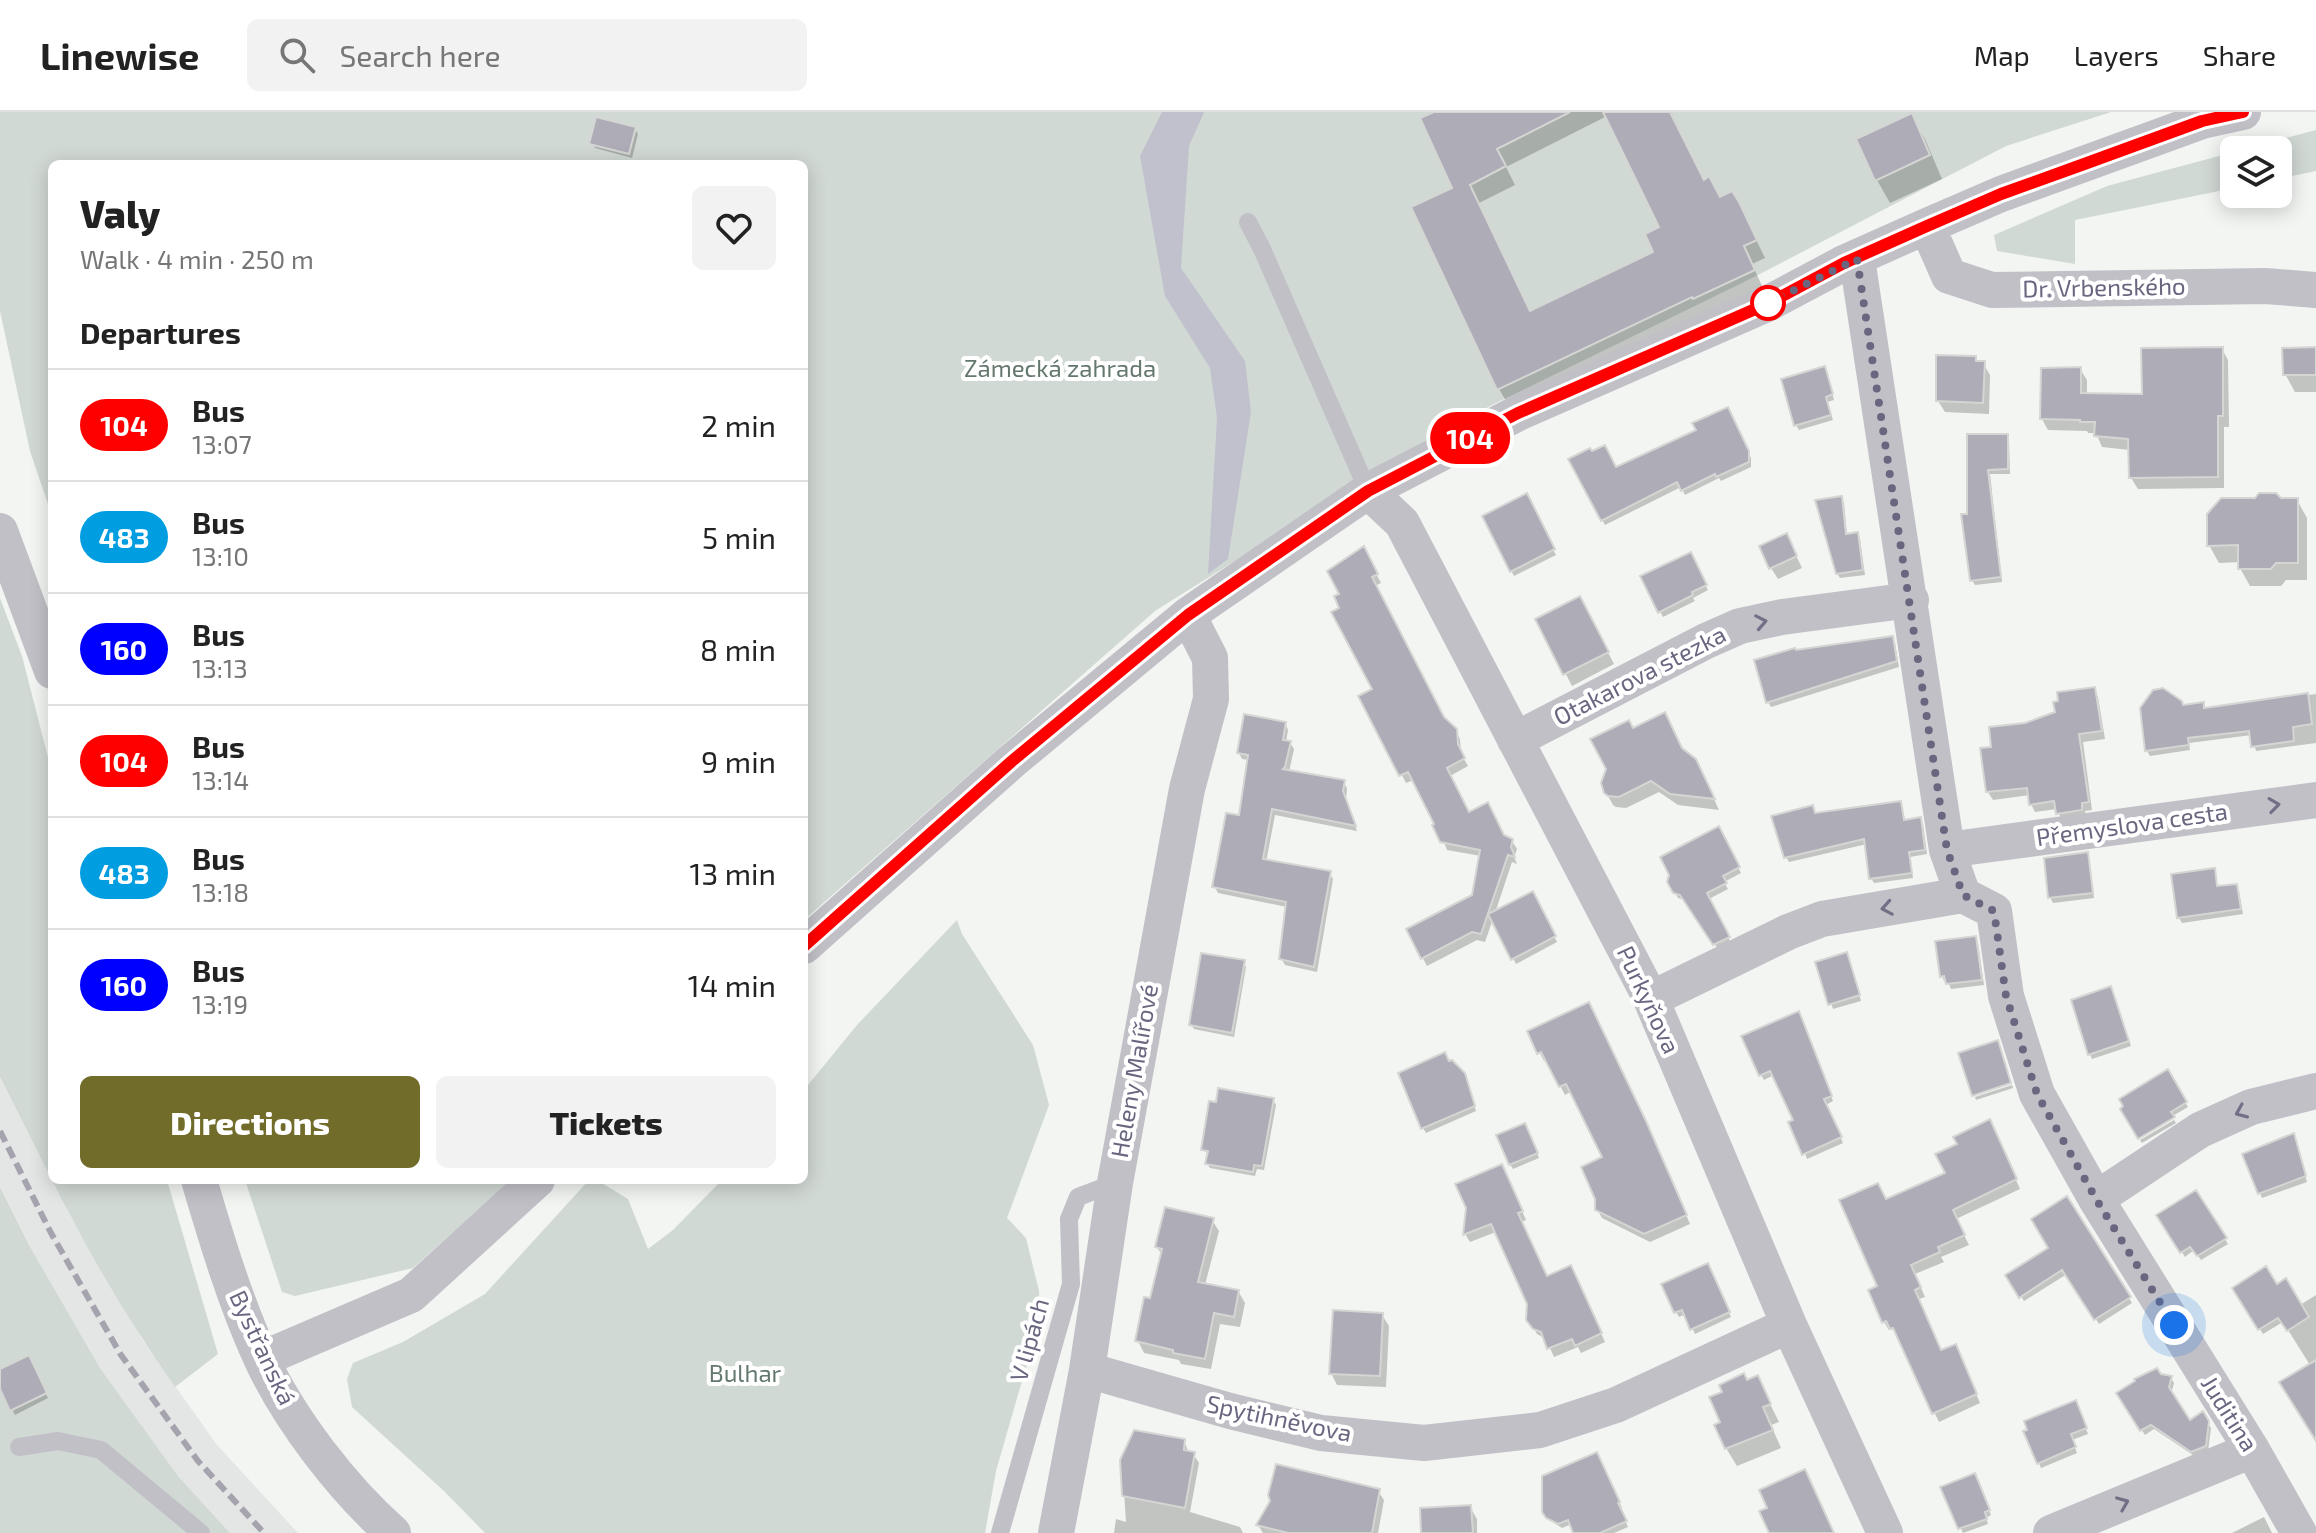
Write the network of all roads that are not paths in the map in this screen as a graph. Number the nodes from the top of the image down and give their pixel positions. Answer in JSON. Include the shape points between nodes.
{"nodes":[{"id":1,"x":2243,"y":112,"type":"edge"},
{"id":2,"x":1248,"y":222,"type":"dead end"},
{"id":3,"x":1927,"y":226,"type":"junction"},
{"id":4,"x":1857,"y":259,"type":"junction"},
{"id":5,"x":2316,"y":290,"type":"edge"},
{"id":6,"x":1368,"y":491,"type":"junction"},
{"id":7,"x":0,"y":531,"type":"edge"},
{"id":8,"x":1911,"y":600,"type":"junction"},
{"id":9,"x":1188,"y":615,"type":"junction"},
{"id":10,"x":48,"y":660,"type":"edge"},
{"id":11,"x":1515,"y":740,"type":"junction"},
{"id":12,"x":2316,"y":800,"type":"edge"},
{"id":13,"x":1947,"y":850,"type":"junction"},
{"id":14,"x":1963,"y":895,"type":"junction"},
{"id":15,"x":808,"y":942,"type":"edge"},
{"id":16,"x":1651,"y":999,"type":"junction"},
{"id":17,"x":2316,"y":1091,"type":"edge"},
{"id":18,"x":1115,"y":1183,"type":"junction"},
{"id":19,"x":200,"y":1184,"type":"edge"},
{"id":20,"x":533,"y":1184,"type":"edge"},
{"id":21,"x":2096,"y":1199,"type":"junction"},
{"id":22,"x":1789,"y":1325,"type":"junction"},
{"id":23,"x":262,"y":1359,"type":"junction"},
{"id":24,"x":1087,"y":1370,"type":"junction"},
{"id":25,"x":19,"y":1447,"type":"dead end"},
{"id":26,"x":2252,"y":1450,"type":"junction"},
{"id":27,"x":2304,"y":1526,"type":"edge"},
{"id":28,"x":201,"y":1533,"type":"edge"},
{"id":29,"x":393,"y":1533,"type":"edge"},
{"id":30,"x":1000,"y":1533,"type":"edge"},
{"id":31,"x":1056,"y":1533,"type":"edge"},
{"id":32,"x":1885,"y":1533,"type":"edge"},
{"id":33,"x":2051,"y":1533,"type":"edge"}],
"edges":[{"from":1,"to":3,"type":"street","via":[[2202,121]]},
{"from":2,"to":6,"type":"lane"},
{"from":3,"to":4,"type":"street"},
{"from":3,"to":5,"type":"street","name":"Dr. Vrbenského","via":[[1949,276],[1992,290]]},
{"from":4,"to":6,"type":"street","via":[[1518,413]]},
{"from":4,"to":8,"type":"street"},
{"from":6,"to":9,"type":"street"},
{"from":6,"to":11,"type":"street","name":"Purkyňova","via":[[1402,523]]},
{"from":7,"to":10,"type":"street"},
{"from":11,"to":8,"type":"street","name":"Otakarova stezka","one_way":true,"via":[[1740,626]]},
{"from":8,"to":13,"type":"street"},
{"from":9,"to":15,"type":"street","via":[[1012,761]]},
{"from":9,"to":18,"type":"street","name":"Heleny Malířové","via":[[1210,658],[1211,699],[1187,789]]},
{"from":11,"to":16,"type":"street","name":"Purkyňova"},
{"from":13,"to":12,"type":"street","name":"Přemyslova cesta","one_way":true},
{"from":13,"to":14,"type":"street"},
{"from":14,"to":16,"type":"street","one_way":true,"via":[[1822,919]]},
{"from":14,"to":21,"type":"street","name":"Juditina","via":[[1994,911],[2006,996],[2037,1094]]},
{"from":16,"to":22,"type":"street","name":"Purkyňova"},
{"from":17,"to":21,"type":"street","one_way":true,"via":[[2251,1107],[2200,1130]]},
{"from":18,"to":24,"type":"street","name":"Heleny Malířové"},
{"from":18,"to":30,"type":"lane","name":"V lipách","via":[[1078,1197],[1069,1219],[1071,1284]]},
{"from":19,"to":23,"type":"street","name":"Bystřanská","via":[[231,1284]]},
{"from":20,"to":23,"type":"street","via":[[411,1295]]},
{"from":21,"to":26,"type":"street","name":"Juditina"},
{"from":22,"to":24,"type":"street","name":"Spytihněvova","via":[[1616,1405],[1540,1430],[1424,1443],[1321,1433]]},
{"from":22,"to":32,"type":"street","name":"Purkyňova"},
{"from":23,"to":29,"type":"street","name":"Bystřanská","via":[[314,1443]]},
{"from":24,"to":31,"type":"street","name":"Heleny Malířové"},
{"from":25,"to":28,"type":"lane","via":[[58,1441],[101,1450]]},
{"from":26,"to":27,"type":"street","name":"Juditina"},
{"from":33,"to":26,"type":"street","one_way":true}]}
